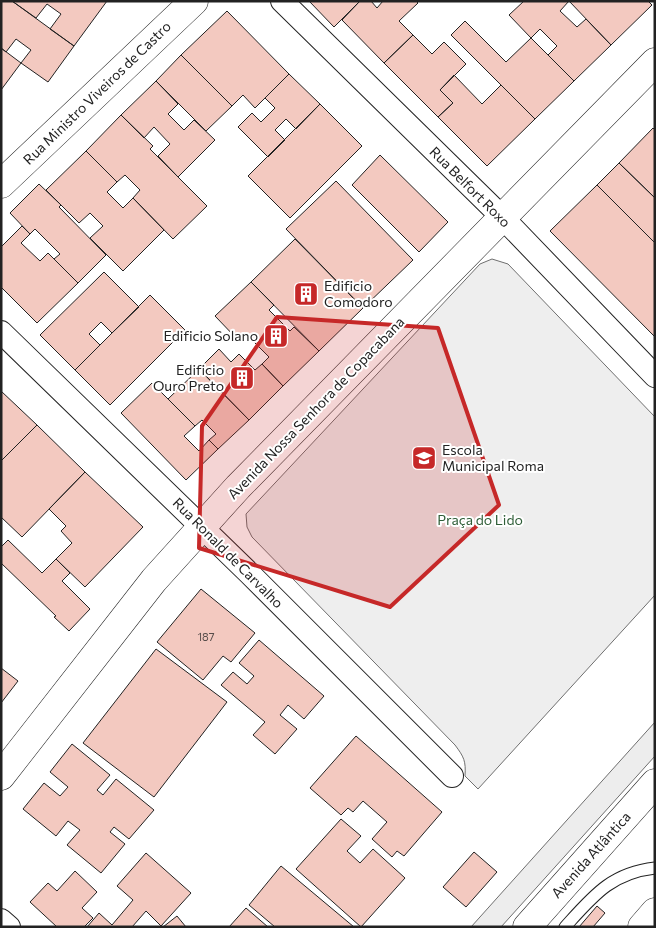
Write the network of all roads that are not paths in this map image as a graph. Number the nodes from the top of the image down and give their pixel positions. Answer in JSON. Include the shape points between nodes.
{"nodes":[{"id":1,"x":194,"y":1,"type":"edge"},
{"id":2,"x":282,"y":1,"type":"edge"},
{"id":3,"x":655,"y":62,"type":"edge"},
{"id":4,"x":1,"y":184,"type":"edge"},
{"id":5,"x":503,"y":218,"type":"junction"},
{"id":6,"x":1,"y":332,"type":"edge"},
{"id":7,"x":655,"y":376,"type":"edge"},
{"id":8,"x":202,"y":527,"type":"junction"},
{"id":9,"x":1,"y":776,"type":"edge"},
{"id":10,"x":452,"y":776,"type":"dead end"},
{"id":11,"x":655,"y":782,"type":"edge"},
{"id":12,"x":655,"y":868,"type":"edge"},
{"id":13,"x":655,"y":912,"type":"edge"},
{"id":14,"x":1,"y":920,"type":"edge"},
{"id":15,"x":9,"y":927,"type":"edge"},
{"id":16,"x":527,"y":927,"type":"edge"},
{"id":17,"x":565,"y":927,"type":"edge"},
{"id":18,"x":642,"y":927,"type":"edge"}],
"edges":[{"from":1,"to":4,"type":"main road","name":"Rua Ministro Viveiros de Castro"},
{"from":2,"to":5,"type":"street","name":"Rua Belfort Roxo"},
{"from":3,"to":5,"type":"main road","name":"Avenida Nossa Senhora de Copacabana"},
{"from":5,"to":7,"type":"street","name":"Rua Belfort Roxo"},
{"from":5,"to":8,"type":"main road","name":"Avenida Nossa Senhora de Copacabana"},
{"from":6,"to":8,"type":"street","name":"Rua Ronald de Carvalho"},
{"from":8,"to":9,"type":"main road","name":"Avenida Nossa Senhora de Copacabana","via":[[154,580]]},
{"from":8,"to":10,"type":"street","name":"Rua Ronald de Carvalho"},
{"from":11,"to":16,"type":"main road","name":"Avenida Atlântica"},
{"from":12,"to":17,"type":"lane","via":[[613,880],[594,895]]},
{"from":13,"to":18,"type":"main road"},
{"from":14,"to":15,"type":"street"}]}
